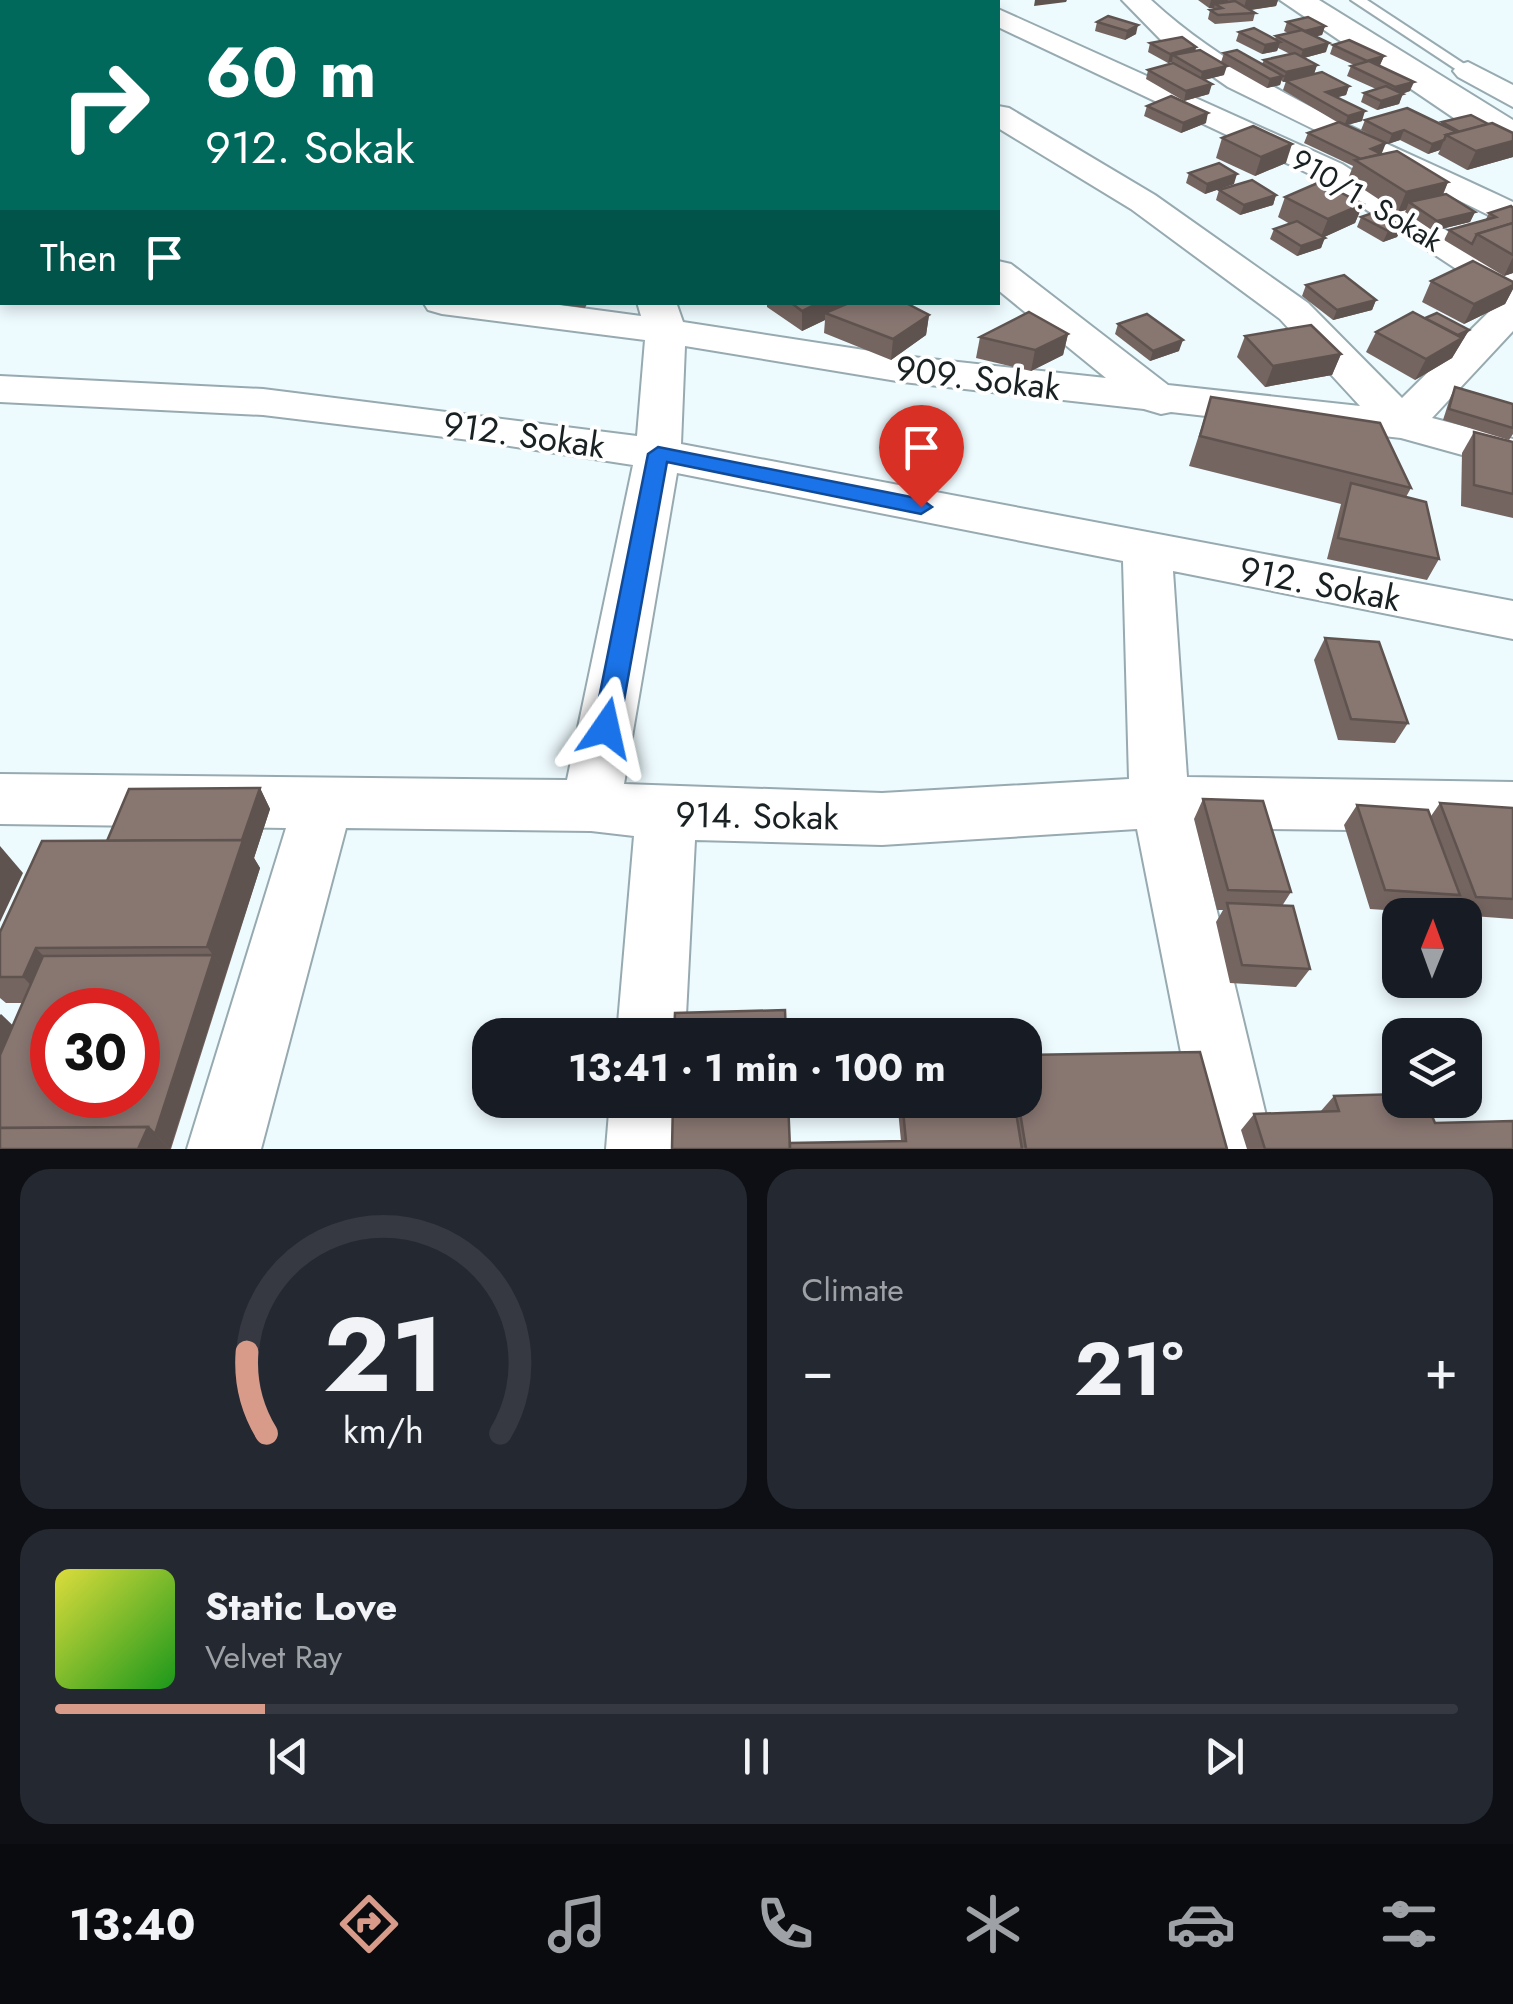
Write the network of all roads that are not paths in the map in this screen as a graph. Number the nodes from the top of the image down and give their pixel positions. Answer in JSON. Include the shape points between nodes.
{"nodes":[{"id":1,"x":1135,"y":0,"type":"edge"},
{"id":2,"x":1293,"y":0,"type":"edge"},
{"id":3,"x":1310,"y":0,"type":"edge"},
{"id":4,"x":1358,"y":0,"type":"edge"},
{"id":5,"x":1000,"y":18,"type":"edge"},
{"id":6,"x":1146,"y":40,"type":"junction"},
{"id":7,"x":1068,"y":51,"type":"junction"},
{"id":8,"x":1013,"y":53,"type":"dead end"},
{"id":9,"x":1468,"y":70,"type":"joint"},
{"id":10,"x":1513,"y":98,"type":"edge"},
{"id":11,"x":1000,"y":117,"type":"edge"},
{"id":12,"x":1513,"y":128,"type":"edge"},
{"id":13,"x":1513,"y":143,"type":"edge"},
{"id":14,"x":1513,"y":216,"type":"edge"},
{"id":15,"x":1000,"y":274,"type":"edge"},
{"id":16,"x":1513,"y":290,"type":"edge"},
{"id":17,"x":486,"y":305,"type":"edge"},
{"id":18,"x":1513,"y":308,"type":"edge"},
{"id":19,"x":661,"y":317,"type":"edge"},
{"id":20,"x":0,"y":389,"type":"edge"},
{"id":21,"x":1162,"y":400,"type":"junction"},
{"id":22,"x":1402,"y":424,"type":"junction"},
{"id":23,"x":658,"y":454,"type":"junction"},
{"id":24,"x":1513,"y":454,"type":"edge"},
{"id":25,"x":1147,"y":552,"type":"junction"},
{"id":26,"x":1513,"y":620,"type":"edge"},
{"id":27,"x":0,"y":799,"type":"edge"},
{"id":28,"x":1159,"y":802,"type":"junction"},
{"id":29,"x":322,"y":803,"type":"junction"},
{"id":30,"x":591,"y":806,"type":"junction"},
{"id":31,"x":1513,"y":807,"type":"edge"},
{"id":32,"x":666,"y":814,"type":"junction"},
{"id":33,"x":652,"y":1018,"type":"edge"},
{"id":34,"x":645,"y":1118,"type":"edge"},
{"id":35,"x":224,"y":1149,"type":"edge"},
{"id":36,"x":643,"y":1149,"type":"edge"},
{"id":37,"x":1237,"y":1149,"type":"edge"}],
"edges":[{"from":1,"to":6,"type":"street"},
{"from":2,"to":13,"type":"street"},
{"from":3,"to":12,"type":"lane"},
{"from":4,"to":9,"type":"lane"},
{"from":5,"to":7,"type":"street","name":"910/1. Sokak"},
{"from":6,"to":7,"type":"street"},
{"from":6,"to":14,"type":"street"},
{"from":7,"to":8,"type":"street"},
{"from":7,"to":16,"type":"street","name":"910/1. Sokak","via":[[1330,171]]},
{"from":9,"to":10,"type":"street"},
{"from":11,"to":22,"type":"street","via":[[1143,202],[1294,311]]},
{"from":15,"to":21,"type":"street"},
{"from":17,"to":19,"type":"street","name":"909. Sokak"},
{"from":18,"to":22,"type":"street"},
{"from":19,"to":21,"type":"street","name":"909. Sokak","via":[[903,369]]},
{"from":19,"to":23,"type":"street"},
{"from":20,"to":23,"type":"street","name":"912. Sokak","via":[[263,402]]},
{"from":21,"to":22,"type":"street","name":"909. Sokak"},
{"from":22,"to":24,"type":"street","name":"909. Sokak"},
{"from":23,"to":25,"type":"street","name":"912. Sokak"},
{"from":23,"to":30,"type":"street"},
{"from":25,"to":26,"type":"street","name":"912. Sokak"},
{"from":25,"to":28,"type":"street"},
{"from":27,"to":29,"type":"street","name":"914. Sokak"},
{"from":28,"to":31,"type":"street","name":"914. Sokak"},
{"from":28,"to":32,"type":"street","name":"914. Sokak","via":[[882,819]]},
{"from":28,"to":37,"type":"street"},
{"from":29,"to":30,"type":"street","name":"914. Sokak"},
{"from":29,"to":35,"type":"street"},
{"from":30,"to":32,"type":"street","name":"914. Sokak"},
{"from":32,"to":33,"type":"street"},
{"from":34,"to":36,"type":"street"}]}
